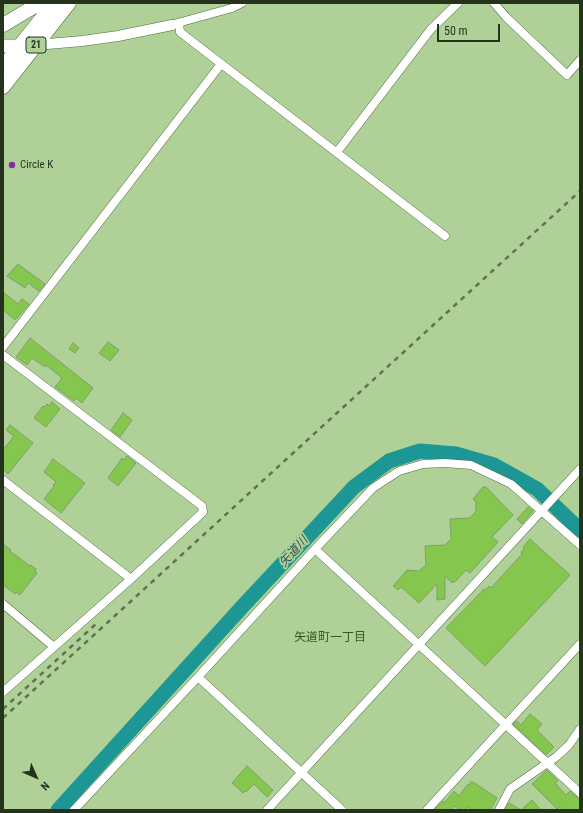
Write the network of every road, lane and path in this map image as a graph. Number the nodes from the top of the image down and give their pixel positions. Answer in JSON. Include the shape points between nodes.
{"nodes":[{"id":1,"x":40,"y":3,"type":"edge"},
{"id":2,"x":54,"y":3,"type":"edge"},
{"id":3,"x":70,"y":3,"type":"edge"},
{"id":4,"x":242,"y":3,"type":"edge"},
{"id":5,"x":458,"y":3,"type":"edge"},
{"id":6,"x":494,"y":3,"type":"edge"},
{"id":7,"x":176,"y":24,"type":"junction"},
{"id":8,"x":3,"y":26,"type":"edge"},
{"id":9,"x":36,"y":45,"type":"junction"},
{"id":10,"x":3,"y":46,"type":"edge"},
{"id":11,"x":19,"y":46,"type":"junction"},
{"id":12,"x":580,"y":60,"type":"edge"},
{"id":13,"x":221,"y":64,"type":"junction"},
{"id":14,"x":3,"y":66,"type":"edge"},
{"id":15,"x":3,"y":87,"type":"edge"},
{"id":16,"x":337,"y":152,"type":"junction"},
{"id":17,"x":445,"y":236,"type":"dead end"},
{"id":18,"x":3,"y":347,"type":"edge"},
{"id":19,"x":3,"y":355,"type":"edge"},
{"id":20,"x":580,"y":470,"type":"edge"},
{"id":21,"x":3,"y":480,"type":"edge"},
{"id":22,"x":544,"y":509,"type":"junction"},
{"id":23,"x":580,"y":545,"type":"edge"},
{"id":24,"x":315,"y":549,"type":"junction"},
{"id":25,"x":131,"y":579,"type":"junction"},
{"id":26,"x":3,"y":604,"type":"edge"},
{"id":27,"x":419,"y":644,"type":"junction"},
{"id":28,"x":580,"y":644,"type":"edge"},
{"id":29,"x":54,"y":647,"type":"junction"},
{"id":30,"x":198,"y":677,"type":"junction"},
{"id":31,"x":3,"y":692,"type":"edge"},
{"id":32,"x":506,"y":725,"type":"junction"},
{"id":33,"x":580,"y":729,"type":"edge"},
{"id":34,"x":547,"y":763,"type":"junction"},
{"id":35,"x":302,"y":772,"type":"junction"},
{"id":36,"x":580,"y":793,"type":"edge"},
{"id":37,"x":74,"y":810,"type":"edge"},
{"id":38,"x":267,"y":810,"type":"edge"},
{"id":39,"x":342,"y":810,"type":"edge"},
{"id":40,"x":427,"y":810,"type":"edge"},
{"id":41,"x":499,"y":810,"type":"edge"}],
"edges":[{"from":1,"to":8,"type":"highway"},
{"from":2,"to":11,"type":"highway","number":"21"},
{"from":3,"to":9,"type":"highway","number":"21"},
{"from":4,"to":7,"type":"street"},
{"from":5,"to":16,"type":"street","via":[[431,29]]},
{"from":6,"to":12,"type":"street","via":[[567,75]]},
{"from":7,"to":9,"type":"street","via":[[82,42]]},
{"from":7,"to":13,"type":"street","via":[[180,32]]},
{"from":9,"to":11,"type":"main road"},
{"from":9,"to":15,"type":"highway","number":"21"},
{"from":10,"to":11,"type":"main road"},
{"from":11,"to":14,"type":"highway","number":"21"},
{"from":13,"to":16,"type":"street"},
{"from":13,"to":18,"type":"street"},
{"from":16,"to":17,"type":"street"},
{"from":19,"to":25,"type":"street","via":[[202,506],[203,512]]},
{"from":20,"to":22,"type":"street"},
{"from":21,"to":25,"type":"street"},
{"from":22,"to":23,"type":"street"},
{"from":22,"to":24,"type":"street","via":[[511,484],[471,465],[423,464],[398,472],[373,488]]},
{"from":22,"to":27,"type":"street"},
{"from":24,"to":27,"type":"street"},
{"from":24,"to":30,"type":"street"},
{"from":25,"to":29,"type":"street"},
{"from":26,"to":29,"type":"street"},
{"from":27,"to":32,"type":"street"},
{"from":27,"to":35,"type":"street"},
{"from":28,"to":32,"type":"street"},
{"from":29,"to":31,"type":"street"},
{"from":30,"to":35,"type":"street"},
{"from":30,"to":37,"type":"street"},
{"from":32,"to":34,"type":"street"},
{"from":32,"to":40,"type":"street"},
{"from":33,"to":34,"type":"street","via":[[570,745]]},
{"from":34,"to":36,"type":"street"},
{"from":34,"to":41,"type":"street","via":[[510,789]]},
{"from":35,"to":38,"type":"street"},
{"from":35,"to":39,"type":"street"}]}
